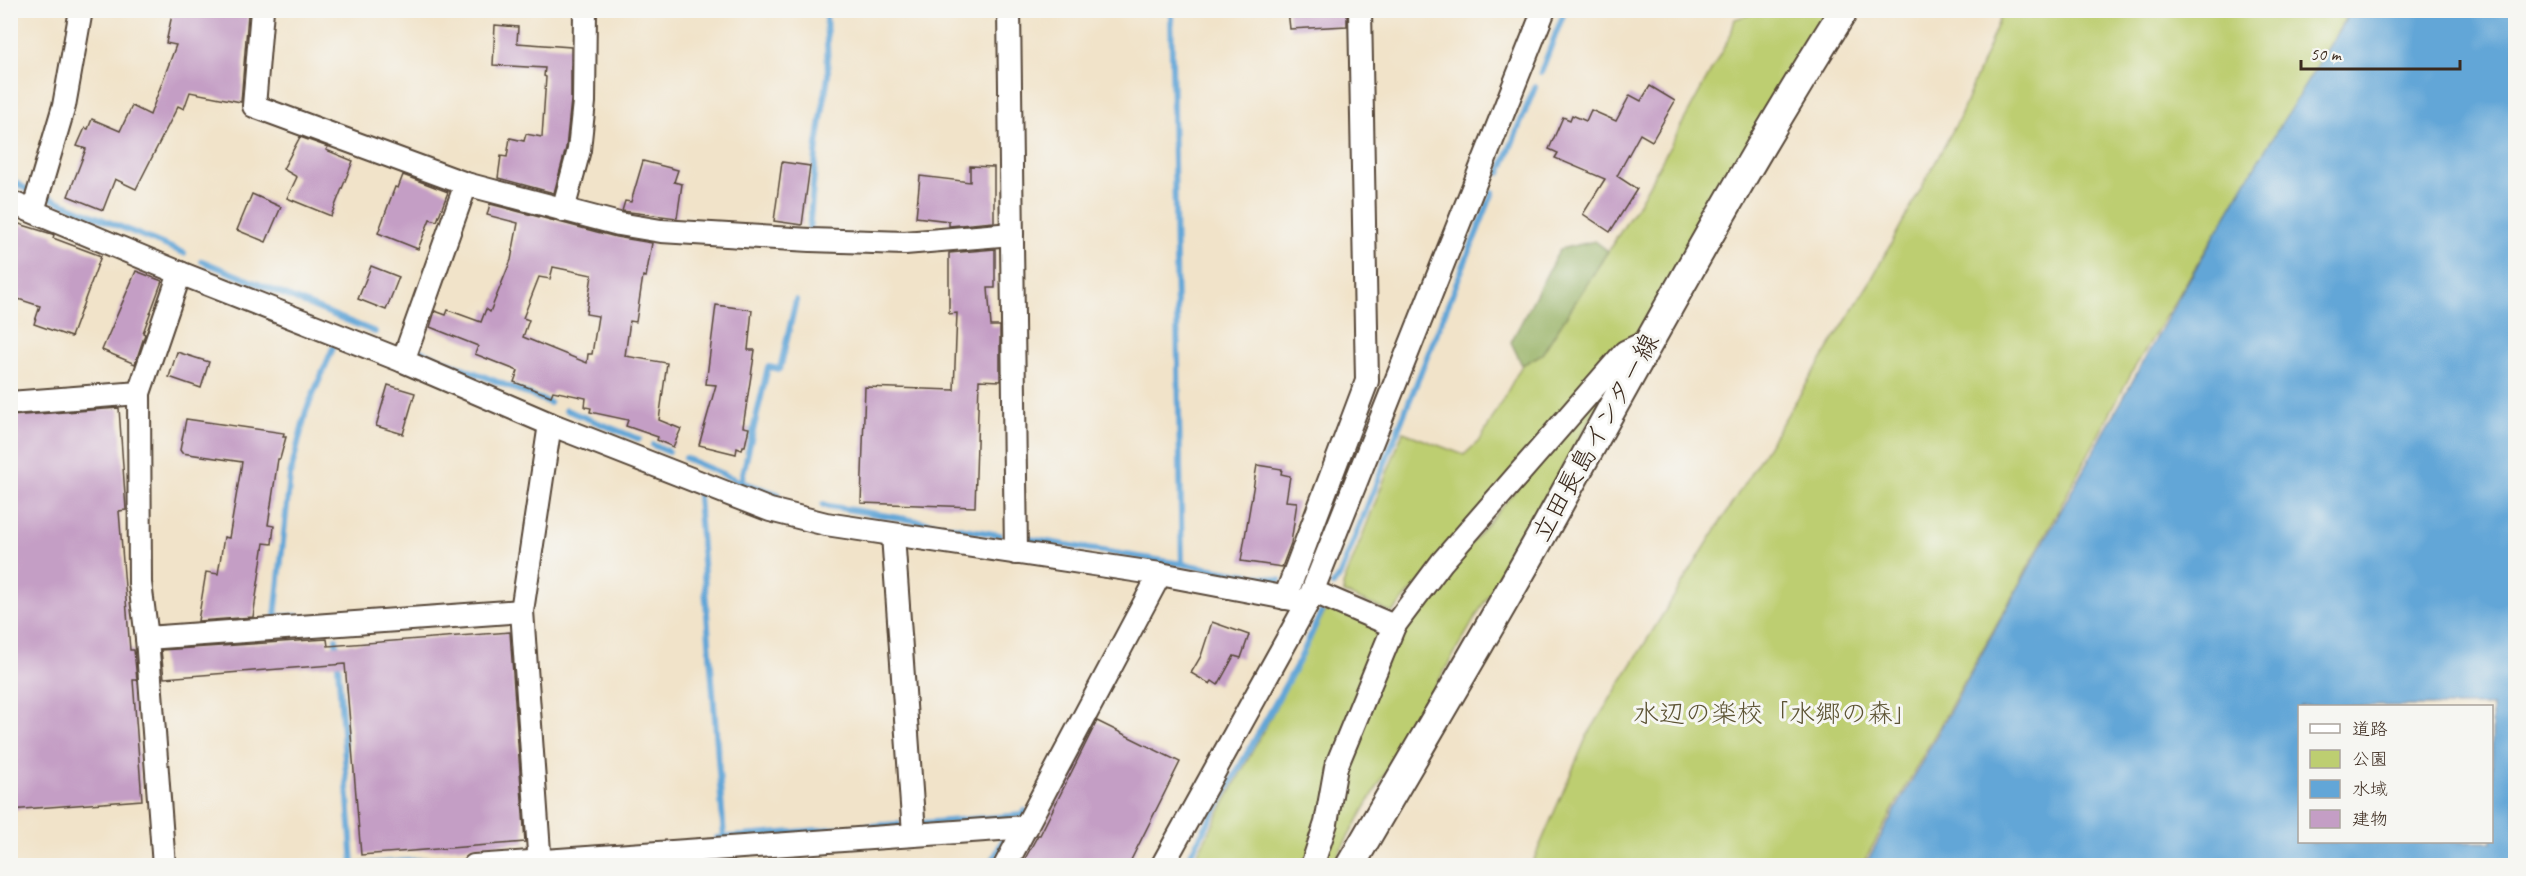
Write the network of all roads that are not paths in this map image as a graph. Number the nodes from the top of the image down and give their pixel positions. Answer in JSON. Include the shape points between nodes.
{"nodes":[{"id":1,"x":81,"y":10,"type":"edge"},
{"id":2,"x":262,"y":10,"type":"edge"},
{"id":3,"x":585,"y":10,"type":"edge"},
{"id":4,"x":1009,"y":10,"type":"edge"},
{"id":5,"x":1360,"y":10,"type":"edge"},
{"id":6,"x":1544,"y":10,"type":"edge"},
{"id":7,"x":1844,"y":10,"type":"edge"},
{"id":8,"x":466,"y":184,"type":"junction"},
{"id":9,"x":10,"y":202,"type":"edge"},
{"id":10,"x":563,"y":210,"type":"junction"},
{"id":11,"x":33,"y":211,"type":"junction"},
{"id":12,"x":1012,"y":234,"type":"junction"},
{"id":13,"x":180,"y":273,"type":"junction"},
{"id":14,"x":1648,"y":341,"type":"junction"},
{"id":15,"x":404,"y":361,"type":"junction"},
{"id":16,"x":139,"y":393,"type":"junction"},
{"id":17,"x":10,"y":403,"type":"edge"},
{"id":18,"x":550,"y":424,"type":"junction"},
{"id":19,"x":893,"y":535,"type":"junction"},
{"id":20,"x":1016,"y":553,"type":"junction"},
{"id":21,"x":1160,"y":574,"type":"junction"},
{"id":22,"x":1310,"y":597,"type":"junction"},
{"id":23,"x":1285,"y":598,"type":"junction"},
{"id":24,"x":522,"y":611,"type":"junction"},
{"id":25,"x":1394,"y":626,"type":"junction"},
{"id":26,"x":147,"y":638,"type":"junction"},
{"id":27,"x":1027,"y":826,"type":"junction"},
{"id":28,"x":914,"y":833,"type":"junction"},
{"id":29,"x":540,"y":863,"type":"edge"},
{"id":30,"x":164,"y":866,"type":"edge"},
{"id":31,"x":474,"y":866,"type":"edge"},
{"id":32,"x":1005,"y":866,"type":"edge"},
{"id":33,"x":1162,"y":866,"type":"edge"},
{"id":34,"x":1312,"y":866,"type":"edge"},
{"id":35,"x":1350,"y":866,"type":"edge"}],
"edges":[{"from":1,"to":11,"type":"street","via":[[64,106]]},
{"from":2,"to":8,"type":"street","via":[[254,106]]},
{"from":3,"to":10,"type":"street","via":[[579,150]]},
{"from":4,"to":12,"type":"street"},
{"from":5,"to":23,"type":"street","via":[[1367,381]]},
{"from":6,"to":22,"type":"street"},
{"from":7,"to":14,"type":"main road","name":"立田長島インター線","via":[[1761,144]]},
{"from":8,"to":10,"type":"street"},
{"from":8,"to":15,"type":"street"},
{"from":9,"to":11,"type":"street"},
{"from":10,"to":12,"type":"street","via":[[661,231],[810,240],[905,243]]},
{"from":11,"to":13,"type":"street"},
{"from":12,"to":20,"type":"street"},
{"from":13,"to":15,"type":"street"},
{"from":13,"to":16,"type":"street"},
{"from":14,"to":25,"type":"street","via":[[1625,352],[1442,562]]},
{"from":14,"to":35,"type":"main road","name":"立田長島インター線","via":[[1553,515]]},
{"from":15,"to":18,"type":"street"},
{"from":16,"to":17,"type":"street"},
{"from":16,"to":26,"type":"street","via":[[140,583]]},
{"from":18,"to":19,"type":"street","via":[[770,510]]},
{"from":18,"to":24,"type":"street"},
{"from":19,"to":20,"type":"street"},
{"from":19,"to":28,"type":"street"},
{"from":20,"to":21,"type":"street"},
{"from":21,"to":23,"type":"street"},
{"from":21,"to":27,"type":"street"},
{"from":22,"to":23,"type":"street"},
{"from":22,"to":25,"type":"street"},
{"from":22,"to":33,"type":"street"},
{"from":24,"to":26,"type":"street"},
{"from":24,"to":29,"type":"street"},
{"from":25,"to":34,"type":"street","via":[[1336,767],[1326,823]]},
{"from":26,"to":30,"type":"street"},
{"from":27,"to":28,"type":"street"},
{"from":27,"to":32,"type":"street"},
{"from":28,"to":29,"type":"street"},
{"from":29,"to":31,"type":"street"}]}
